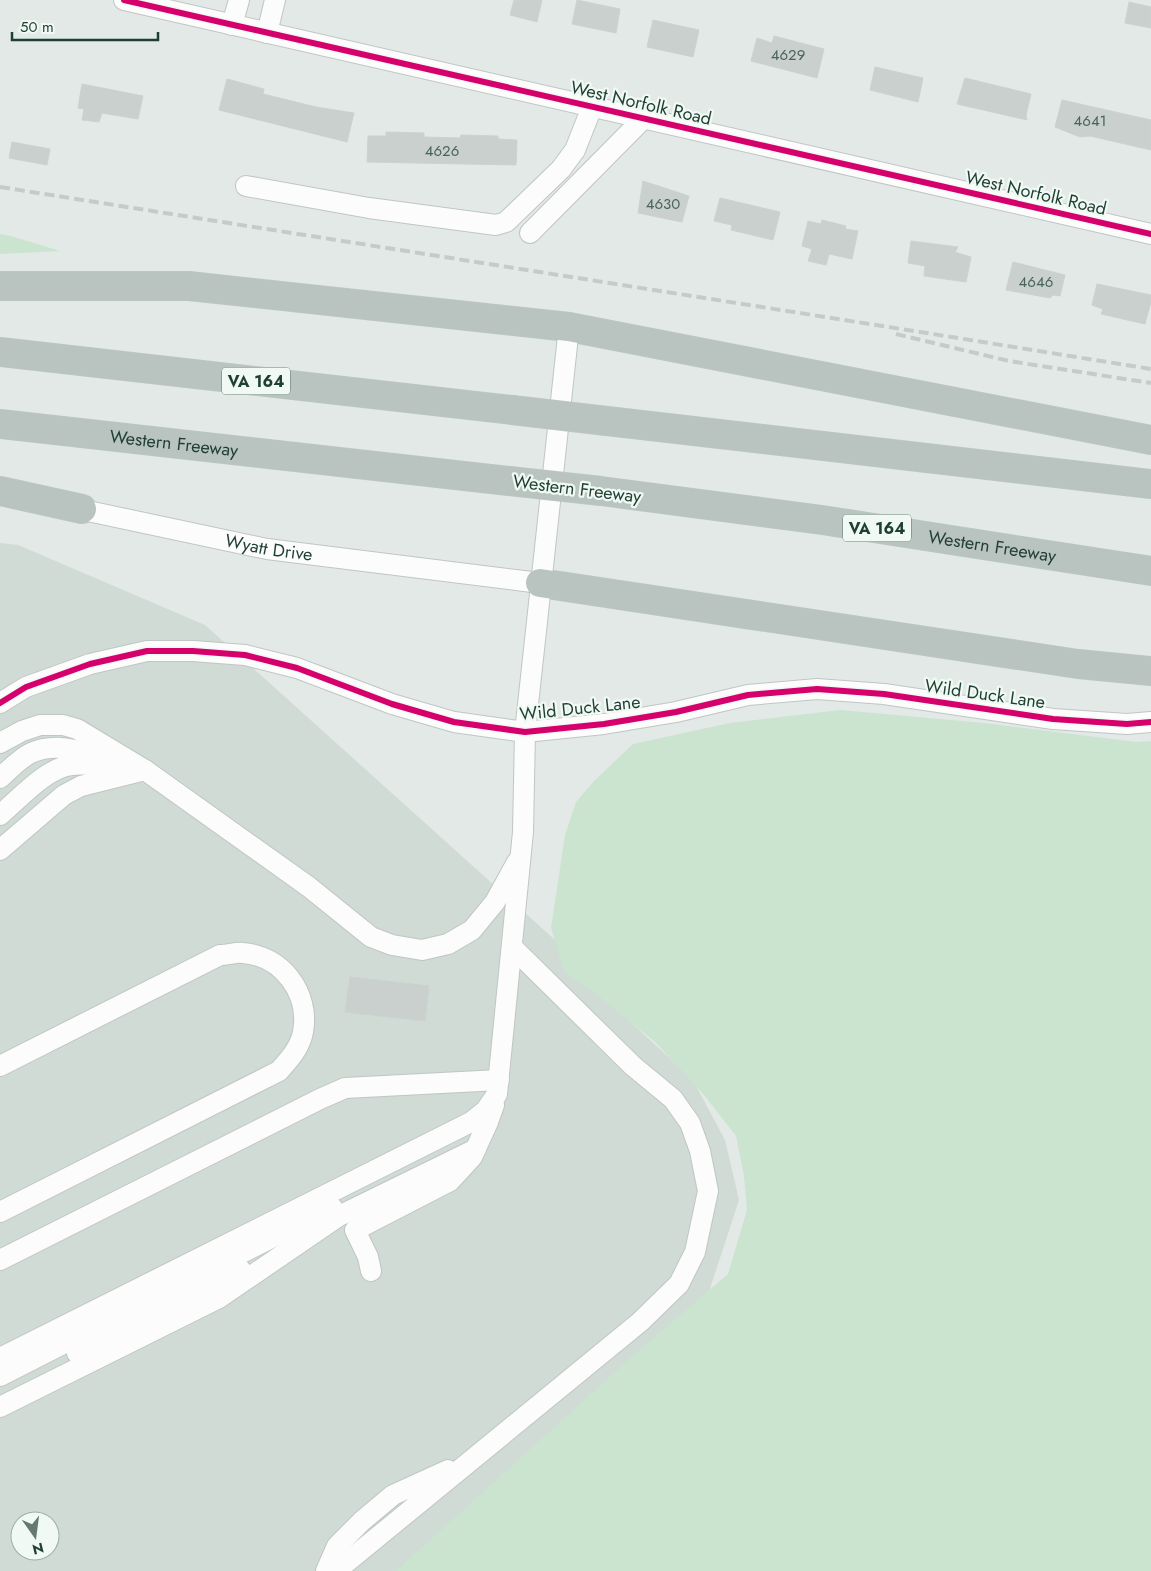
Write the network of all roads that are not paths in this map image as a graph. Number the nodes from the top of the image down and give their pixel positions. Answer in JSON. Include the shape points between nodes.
{"nodes":[{"id":1,"x":124,"y":0,"type":"edge"},
{"id":2,"x":238,"y":0,"type":"edge"},
{"id":3,"x":275,"y":0,"type":"edge"},
{"id":4,"x":232,"y":25,"type":"junction"},
{"id":5,"x":267,"y":33,"type":"junction"},
{"id":6,"x":592,"y":107,"type":"junction"},
{"id":7,"x":643,"y":119,"type":"junction"},
{"id":8,"x":246,"y":186,"type":"dead end"},
{"id":9,"x":530,"y":233,"type":"dead end"},
{"id":10,"x":1151,"y":234,"type":"edge"},
{"id":11,"x":0,"y":286,"type":"edge"},
{"id":12,"x":568,"y":327,"type":"junction"},
{"id":13,"x":0,"y":352,"type":"edge"},
{"id":14,"x":0,"y":424,"type":"edge"},
{"id":15,"x":1151,"y":440,"type":"edge"},
{"id":16,"x":1151,"y":484,"type":"edge"},
{"id":17,"x":0,"y":491,"type":"edge"},
{"id":18,"x":0,"y":498,"type":"edge"},
{"id":19,"x":82,"y":509,"type":"junction"},
{"id":20,"x":1151,"y":571,"type":"edge"},
{"id":21,"x":540,"y":582,"type":"junction"},
{"id":22,"x":1151,"y":671,"type":"edge"},
{"id":23,"x":0,"y":703,"type":"edge"},
{"id":24,"x":1151,"y":722,"type":"edge"},
{"id":25,"x":525,"y":732,"type":"junction"},
{"id":26,"x":0,"y":743,"type":"edge"},
{"id":27,"x":145,"y":770,"type":"junction"},
{"id":28,"x":0,"y":778,"type":"edge"},
{"id":29,"x":0,"y":815,"type":"edge"},
{"id":30,"x":0,"y":850,"type":"edge"},
{"id":31,"x":521,"y":856,"type":"junction"},
{"id":32,"x":512,"y":947,"type":"junction"},
{"id":33,"x":0,"y":1066,"type":"edge"},
{"id":34,"x":498,"y":1087,"type":"junction"},
{"id":35,"x":479,"y":1142,"type":"junction"},
{"id":36,"x":0,"y":1212,"type":"edge"},
{"id":37,"x":308,"y":1237,"type":"junction"},
{"id":38,"x":0,"y":1260,"type":"edge"},
{"id":39,"x":371,"y":1271,"type":"dead end"},
{"id":40,"x":0,"y":1358,"type":"edge"},
{"id":41,"x":0,"y":1376,"type":"edge"},
{"id":42,"x":0,"y":1391,"type":"edge"},
{"id":43,"x":0,"y":1407,"type":"edge"},
{"id":44,"x":477,"y":1456,"type":"junction"},
{"id":45,"x":326,"y":1571,"type":"edge"},
{"id":46,"x":336,"y":1571,"type":"edge"}],
"edges":[{"from":1,"to":4,"type":"street","name":"West Norfolk Road"},
{"from":2,"to":4,"type":"street"},
{"from":3,"to":5,"type":"street"},
{"from":4,"to":5,"type":"street","name":"West Norfolk Road"},
{"from":5,"to":6,"type":"street","name":"West Norfolk Road"},
{"from":6,"to":7,"type":"street","name":"West Norfolk Road"},
{"from":6,"to":8,"type":"street","via":[[574,150],[561,169],[506,222],[496,224],[369,208]]},
{"from":7,"to":9,"type":"street"},
{"from":7,"to":10,"type":"street","name":"West Norfolk Road"},
{"from":11,"to":12,"type":"highway","via":[[189,286]]},
{"from":12,"to":15,"type":"highway"},
{"from":12,"to":21,"type":"street"},
{"from":13,"to":16,"type":"highway","number":"VA 164","bridge":true},
{"from":14,"to":20,"type":"highway","name":"Western Freeway","number":"VA 164","bridge":true,"via":[[601,491],[822,520]]},
{"from":17,"to":19,"type":"highway"},
{"from":18,"to":19,"type":"street","name":"Wyatt Drive"},
{"from":19,"to":21,"type":"street","name":"Wyatt Drive","via":[[267,549]]},
{"from":21,"to":22,"type":"highway","via":[[1078,664]]},
{"from":21,"to":25,"type":"street"},
{"from":23,"to":25,"type":"street","name":"Wild Duck Lane","via":[[26,687],[90,664],[147,651],[193,651],[245,655],[297,668],[392,704],[454,722]]},
{"from":24,"to":25,"type":"street","name":"Wild Duck Lane","via":[[1127,724],[1053,719],[884,694],[817,689],[748,696],[604,724]]},
{"from":25,"to":31,"type":"street"},
{"from":26,"to":27,"type":"street","via":[[40,725],[62,725],[77,729]]},
{"from":27,"to":28,"type":"street","via":[[72,749],[52,747],[30,753]]},
{"from":27,"to":29,"type":"street","via":[[72,765],[61,768],[48,774]]},
{"from":27,"to":30,"type":"street","via":[[81,786],[64,795]]},
{"from":27,"to":31,"type":"street","via":[[309,887],[371,937],[392,945],[422,950],[448,944],[472,930],[495,902]]},
{"from":31,"to":32,"type":"street"},
{"from":32,"to":34,"type":"street"},
{"from":32,"to":44,"type":"street","via":[[633,1066],[673,1098],[690,1123],[697,1141],[708,1191],[695,1252],[679,1284],[640,1322]]},
{"from":33,"to":36,"type":"street","via":[[220,955],[243,953],[271,962],[284,971],[298,989],[304,1011],[303,1033],[294,1054],[279,1071]]},
{"from":34,"to":35,"type":"street"},
{"from":34,"to":38,"type":"street","via":[[345,1088]]},
{"from":34,"to":40,"type":"street","via":[[486,1110],[471,1122]]},
{"from":35,"to":37,"type":"street","via":[[339,1216]]},
{"from":35,"to":39,"type":"street","via":[[472,1157],[450,1182],[355,1230],[368,1256]]},
{"from":35,"to":41,"type":"street","via":[[340,1203]]},
{"from":37,"to":42,"type":"street"},
{"from":37,"to":43,"type":"street","via":[[219,1298]]},
{"from":44,"to":45,"type":"street","via":[[393,1496],[338,1546]]},
{"from":44,"to":46,"type":"street"}]}
